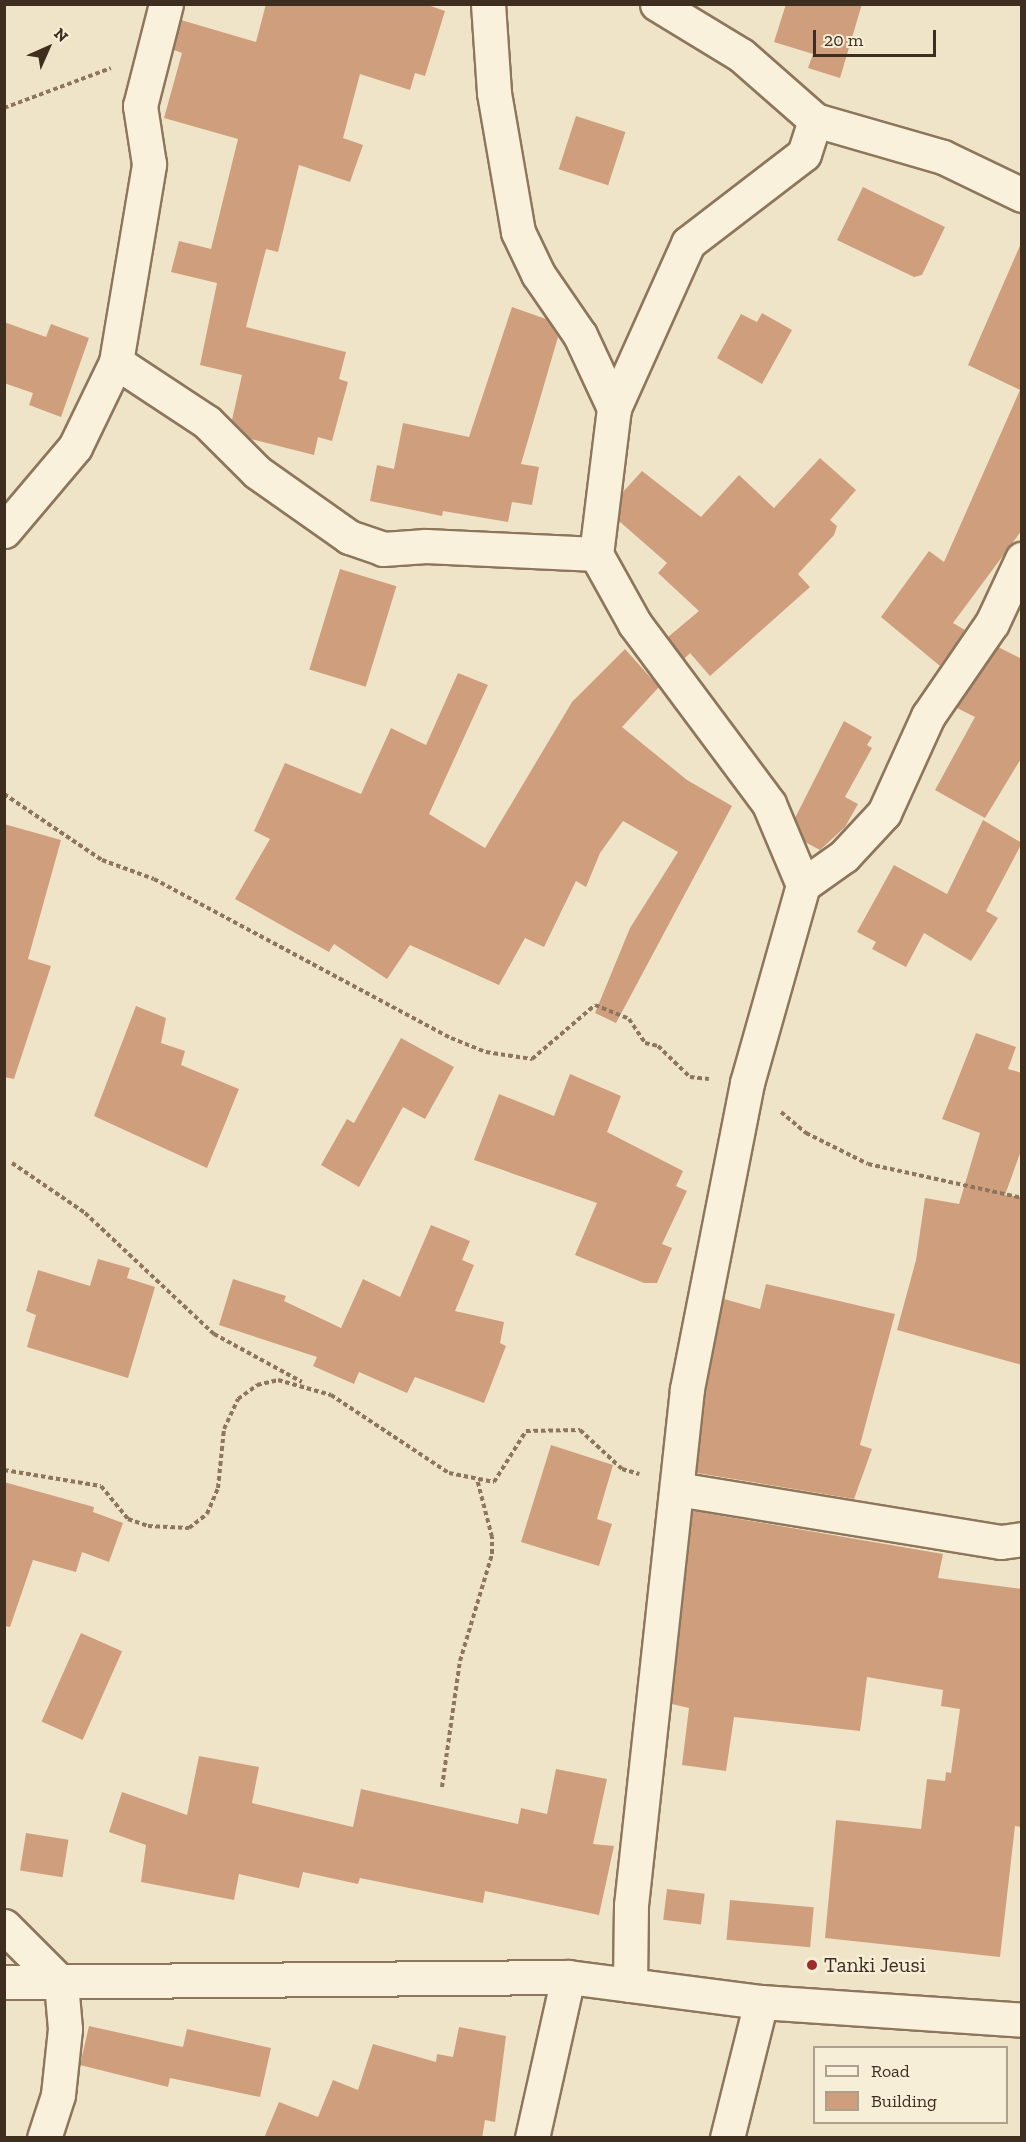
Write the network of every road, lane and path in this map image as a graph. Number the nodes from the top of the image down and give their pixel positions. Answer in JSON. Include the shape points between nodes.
{"nodes":[{"id":1,"x":488,"y":4,"type":"edge"},
{"id":2,"x":657,"y":4,"type":"edge"},
{"id":3,"x":162,"y":19,"type":"edge"},
{"id":4,"x":4,"y":108,"type":"edge"},
{"id":5,"x":815,"y":120,"type":"junction"},
{"id":6,"x":1022,"y":195,"type":"edge"},
{"id":7,"x":116,"y":362,"type":"junction"},
{"id":8,"x":614,"y":408,"type":"junction"},
{"id":9,"x":4,"y":531,"type":"edge"},
{"id":10,"x":596,"y":554,"type":"junction"},
{"id":11,"x":1022,"y":559,"type":"edge"},
{"id":12,"x":4,"y":794,"type":"edge"},
{"id":13,"x":803,"y":885,"type":"junction"},
{"id":14,"x":747,"y":1083,"type":"junction"},
{"id":15,"x":12,"y":1163,"type":"dead end"},
{"id":16,"x":1022,"y":1198,"type":"edge"},
{"id":17,"x":305,"y":1384,"type":"junction"},
{"id":18,"x":4,"y":1470,"type":"edge"},
{"id":19,"x":477,"y":1479,"type":"junction"},
{"id":20,"x":677,"y":1489,"type":"junction"},
{"id":21,"x":1022,"y":1539,"type":"edge"},
{"id":22,"x":442,"y":1787,"type":"dead end"},
{"id":23,"x":4,"y":1926,"type":"edge"},
{"id":24,"x":568,"y":1977,"type":"junction"},
{"id":25,"x":4,"y":1982,"type":"edge"},
{"id":26,"x":60,"y":1983,"type":"junction"},
{"id":27,"x":630,"y":1984,"type":"junction"},
{"id":28,"x":761,"y":2002,"type":"junction"},
{"id":29,"x":1022,"y":2020,"type":"edge"},
{"id":30,"x":44,"y":2138,"type":"edge"},
{"id":31,"x":532,"y":2138,"type":"edge"},
{"id":32,"x":727,"y":2138,"type":"edge"}],
"edges":[{"from":1,"to":8,"type":"street","via":[[494,93],[518,232],[538,274],[580,335]]},
{"from":2,"to":5,"type":"street","via":[[741,55]]},
{"from":3,"to":4,"type":"path","via":[[131,60]]},
{"from":3,"to":7,"type":"street","via":[[140,106],[149,164]]},
{"from":5,"to":6,"type":"street","via":[[943,157]]},
{"from":5,"to":8,"type":"street","via":[[804,154],[688,243]]},
{"from":7,"to":9,"type":"street","via":[[75,447]]},
{"from":7,"to":10,"type":"street","via":[[207,422],[257,472],[349,537],[383,549],[426,546]]},
{"from":8,"to":10,"type":"street"},
{"from":10,"to":13,"type":"street","via":[[635,624],[769,804]]},
{"from":11,"to":13,"type":"street","via":[[992,624],[928,716],[884,813],[844,856]]},
{"from":12,"to":14,"type":"path","via":[[102,860],[154,879],[324,968],[417,1024],[459,1042],[486,1052],[532,1059],[595,1005],[629,1019],[645,1043],[658,1046],[690,1077]]},
{"from":13,"to":14,"type":"street"},
{"from":14,"to":16,"type":"path","via":[[806,1133],[868,1164]]},
{"from":14,"to":20,"type":"street","via":[[689,1378]]},
{"from":15,"to":17,"type":"path","via":[[85,1213],[214,1334]]},
{"from":17,"to":18,"type":"path","via":[[278,1380],[257,1385],[238,1400],[224,1429],[218,1488],[207,1514],[189,1528],[148,1526],[128,1519],[101,1486]]},
{"from":17,"to":19,"type":"path","via":[[356,1410],[449,1473]]},
{"from":19,"to":20,"type":"path","via":[[494,1482],[526,1431],[580,1430],[622,1469],[661,1478]]},
{"from":19,"to":22,"type":"path","via":[[492,1537],[492,1554],[460,1661]]},
{"from":20,"to":21,"type":"street","via":[[1001,1542]]},
{"from":20,"to":27,"type":"street","via":[[631,1905]]},
{"from":23,"to":26,"type":"street"},
{"from":24,"to":26,"type":"street"},
{"from":24,"to":27,"type":"street"},
{"from":24,"to":31,"type":"street"},
{"from":25,"to":26,"type":"street"},
{"from":26,"to":30,"type":"street","via":[[65,2029],[58,2095]]},
{"from":27,"to":28,"type":"street"},
{"from":28,"to":29,"type":"street"},
{"from":28,"to":32,"type":"street"}]}
